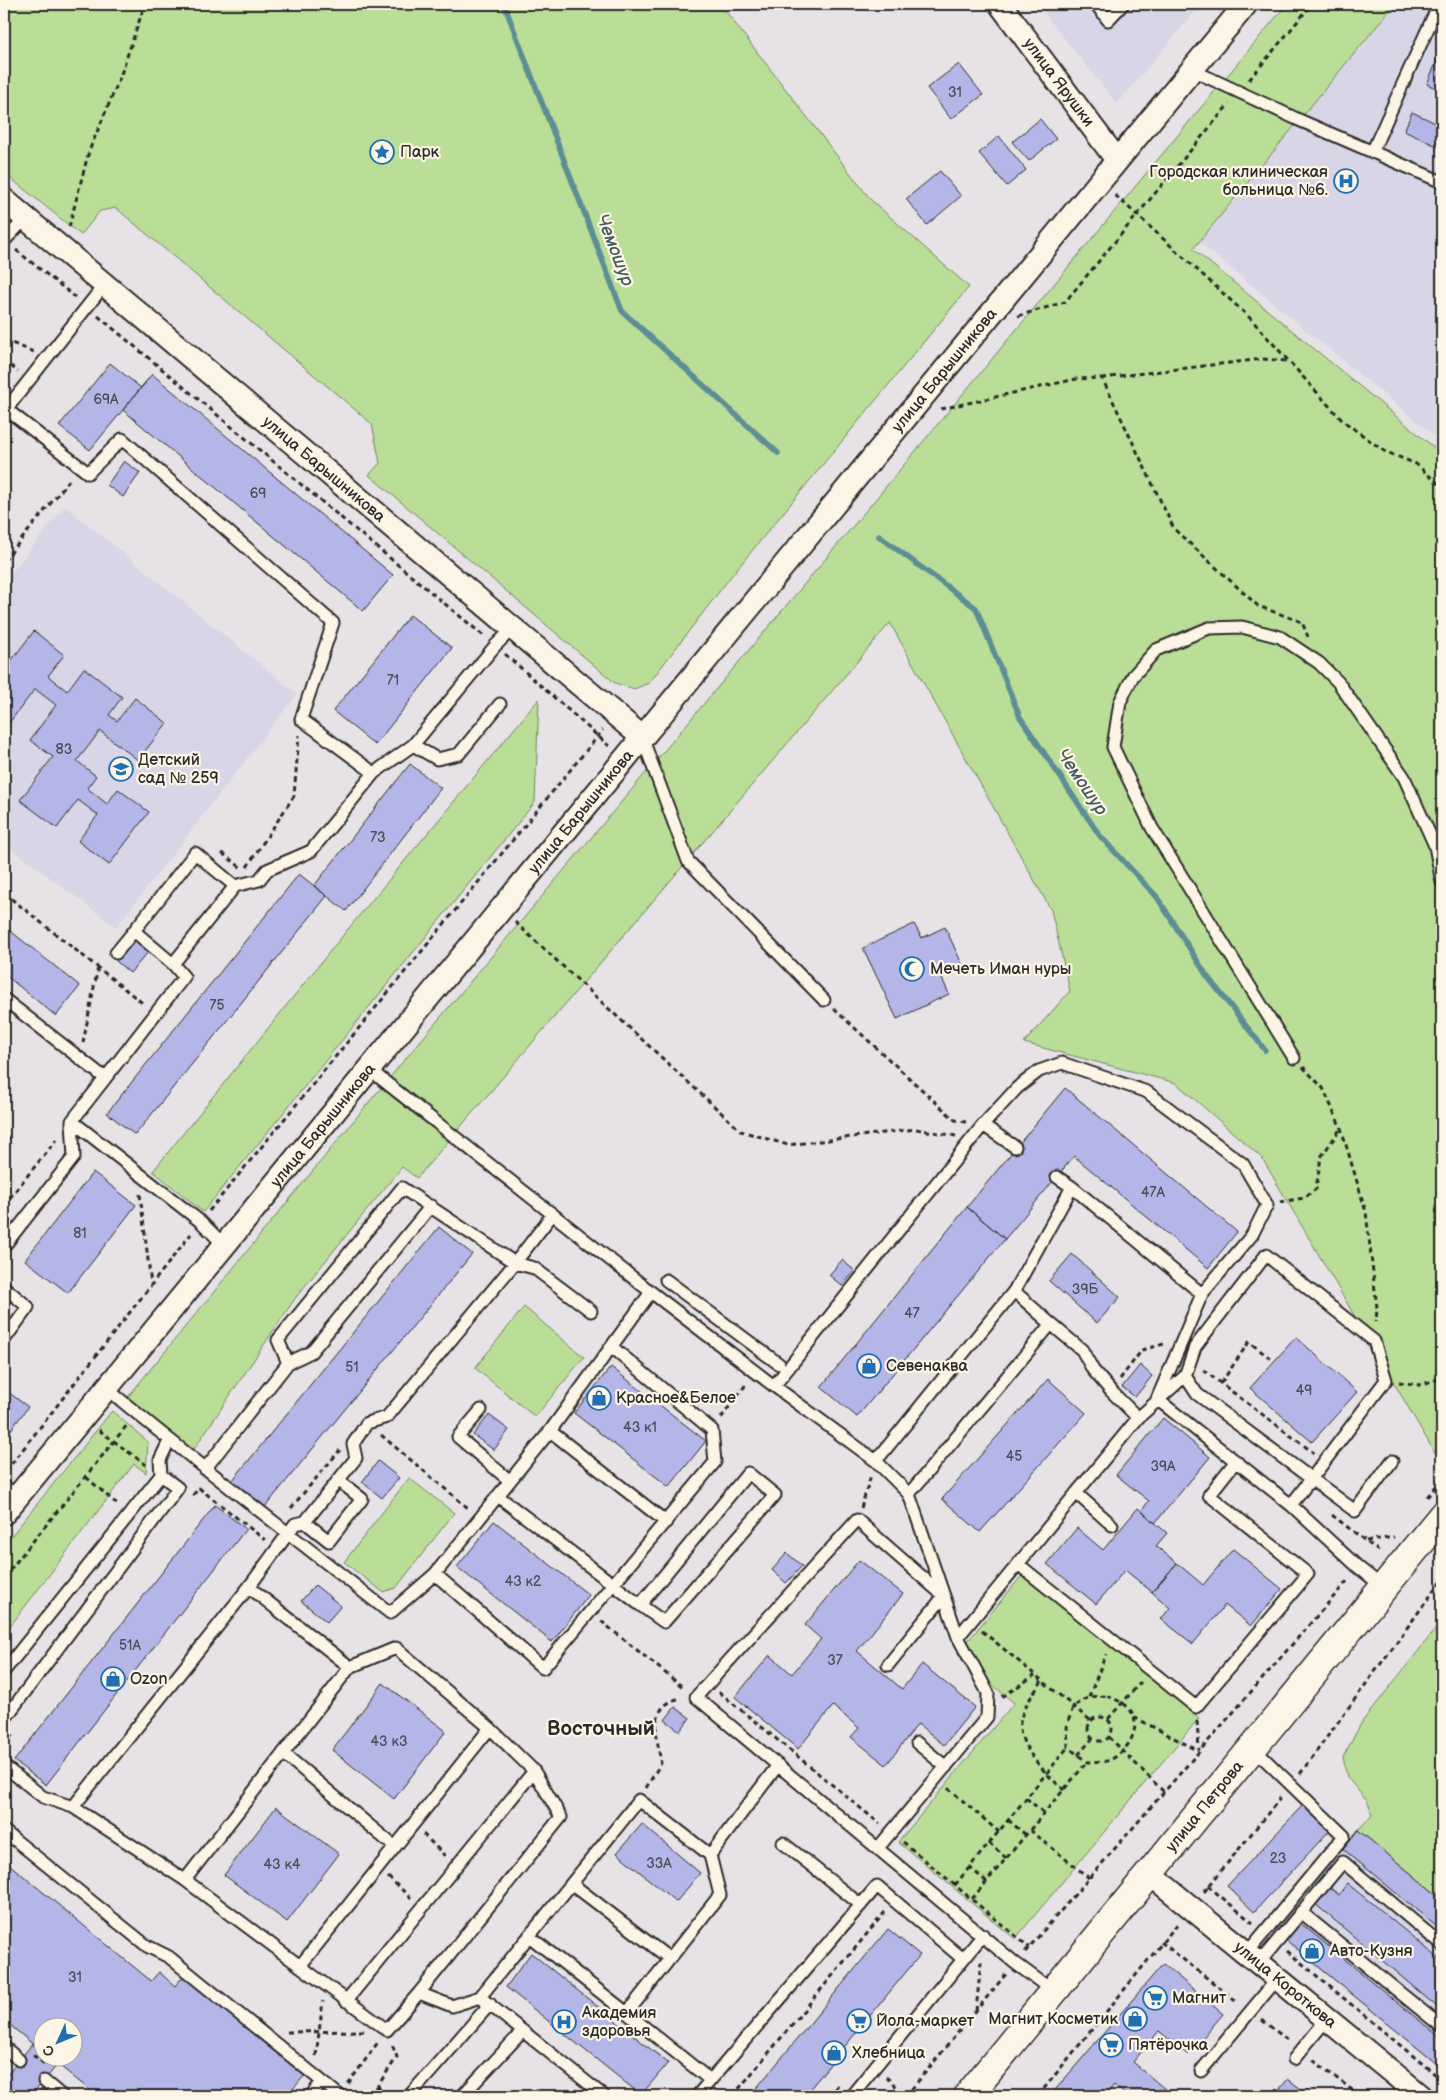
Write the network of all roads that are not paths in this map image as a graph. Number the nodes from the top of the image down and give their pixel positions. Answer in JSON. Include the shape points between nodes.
{"nodes":[{"id":1,"x":1000,"y":4,"type":"edge"},
{"id":2,"x":1096,"y":4,"type":"edge"},
{"id":3,"x":1123,"y":4,"type":"edge"},
{"id":4,"x":1246,"y":4,"type":"edge"},
{"id":5,"x":1439,"y":4,"type":"edge"},
{"id":6,"x":1192,"y":70,"type":"junction"},
{"id":7,"x":1372,"y":152,"type":"junction"},
{"id":8,"x":1117,"y":160,"type":"junction"},
{"id":9,"x":1442,"y":182,"type":"edge"},
{"id":10,"x":4,"y":200,"type":"edge"},
{"id":11,"x":26,"y":218,"type":"junction"},
{"id":12,"x":4,"y":240,"type":"edge"},
{"id":13,"x":105,"y":284,"type":"junction"},
{"id":14,"x":5,"y":410,"type":"edge"},
{"id":15,"x":513,"y":628,"type":"junction"},
{"id":16,"x":500,"y":704,"type":"dead end"},
{"id":17,"x":642,"y":737,"type":"junction"},
{"id":18,"x":413,"y":746,"type":"junction"},
{"id":19,"x":374,"y":773,"type":"junction"},
{"id":20,"x":1442,"y":882,"type":"edge"},
{"id":21,"x":235,"y":886,"type":"junction"},
{"id":22,"x":134,"y":931,"type":"junction"},
{"id":23,"x":116,"y":953,"type":"dead end"},
{"id":24,"x":173,"y":964,"type":"junction"},
{"id":25,"x":4,"y":999,"type":"edge"},
{"id":26,"x":824,"y":1000,"type":"road end"},
{"id":27,"x":1294,"y":1058,"type":"road end"},
{"id":28,"x":370,"y":1070,"type":"junction"},
{"id":29,"x":105,"y":1078,"type":"junction"},
{"id":30,"x":72,"y":1121,"type":"junction"},
{"id":31,"x":982,"y":1125,"type":"junction"},
{"id":32,"x":1016,"y":1147,"type":"dead end"},
{"id":33,"x":1057,"y":1177,"type":"dead end"},
{"id":34,"x":1072,"y":1187,"type":"junction"},
{"id":35,"x":431,"y":1206,"type":"junction"},
{"id":36,"x":552,"y":1215,"type":"junction"},
{"id":37,"x":224,"y":1245,"type":"junction"},
{"id":38,"x":4,"y":1246,"type":"edge"},
{"id":39,"x":515,"y":1263,"type":"junction"},
{"id":40,"x":666,"y":1280,"type":"dead end"},
{"id":41,"x":4,"y":1287,"type":"edge"},
{"id":42,"x":1014,"y":1291,"type":"junction"},
{"id":43,"x":651,"y":1292,"type":"junction"},
{"id":44,"x":1202,"y":1294,"type":"junction"},
{"id":45,"x":591,"y":1311,"type":"dead end"},
{"id":46,"x":722,"y":1321,"type":"junction"},
{"id":47,"x":1052,"y":1324,"type":"junction"},
{"id":48,"x":710,"y":1337,"type":"junction"},
{"id":49,"x":4,"y":1340,"type":"edge"},
{"id":50,"x":612,"y":1347,"type":"junction"},
{"id":51,"x":288,"y":1363,"type":"junction"},
{"id":52,"x":779,"y":1364,"type":"dead end"},
{"id":53,"x":1186,"y":1376,"type":"junction"},
{"id":54,"x":774,"y":1386,"type":"junction"},
{"id":55,"x":105,"y":1387,"type":"junction"},
{"id":56,"x":1157,"y":1398,"type":"junction"},
{"id":57,"x":480,"y":1410,"type":"dead end"},
{"id":58,"x":1138,"y":1418,"type":"junction"},
{"id":59,"x":550,"y":1431,"type":"junction"},
{"id":60,"x":169,"y":1441,"type":"junction"},
{"id":61,"x":876,"y":1461,"type":"junction"},
{"id":62,"x":1236,"y":1461,"type":"junction"},
{"id":63,"x":1392,"y":1461,"type":"dead end"},
{"id":64,"x":205,"y":1469,"type":"junction"},
{"id":65,"x":161,"y":1475,"type":"junction"},
{"id":66,"x":1310,"y":1479,"type":"junction"},
{"id":67,"x":338,"y":1480,"type":"junction"},
{"id":68,"x":510,"y":1481,"type":"junction"},
{"id":69,"x":1076,"y":1493,"type":"junction"},
{"id":70,"x":909,"y":1494,"type":"junction"},
{"id":71,"x":498,"y":1496,"type":"junction"},
{"id":72,"x":8,"y":1498,"type":"edge"},
{"id":73,"x":1291,"y":1505,"type":"junction"},
{"id":74,"x":1433,"y":1508,"type":"edge"},
{"id":75,"x":306,"y":1522,"type":"junction"},
{"id":76,"x":666,"y":1522,"type":"junction"},
{"id":77,"x":1112,"y":1525,"type":"dead end"},
{"id":78,"x":289,"y":1532,"type":"junction"},
{"id":79,"x":1018,"y":1564,"type":"junction"},
{"id":80,"x":435,"y":1574,"type":"junction"},
{"id":81,"x":613,"y":1584,"type":"junction"},
{"id":82,"x":249,"y":1587,"type":"junction"},
{"id":83,"x":1384,"y":1587,"type":"junction"},
{"id":84,"x":944,"y":1596,"type":"junction"},
{"id":85,"x":640,"y":1605,"type":"junction"},
{"id":86,"x":958,"y":1637,"type":"junction"},
{"id":87,"x":888,"y":1665,"type":"dead end"},
{"id":88,"x":350,"y":1667,"type":"junction"},
{"id":89,"x":4,"y":1671,"type":"edge"},
{"id":90,"x":4,"y":1720,"type":"edge"},
{"id":91,"x":490,"y":1728,"type":"junction"},
{"id":92,"x":917,"y":1743,"type":"dead end"},
{"id":93,"x":1253,"y":1748,"type":"junction"},
{"id":94,"x":282,"y":1753,"type":"junction"},
{"id":95,"x":778,"y":1765,"type":"junction"},
{"id":96,"x":4,"y":1766,"type":"edge"},
{"id":97,"x":946,"y":1768,"type":"junction"},
{"id":98,"x":534,"y":1771,"type":"junction"},
{"id":99,"x":73,"y":1807,"type":"junction"},
{"id":100,"x":4,"y":1831,"type":"edge"},
{"id":101,"x":783,"y":1843,"type":"dead end"},
{"id":102,"x":395,"y":1847,"type":"junction"},
{"id":103,"x":878,"y":1848,"type":"junction"},
{"id":104,"x":710,"y":1855,"type":"junction"},
{"id":105,"x":1150,"y":1874,"type":"junction"},
{"id":106,"x":185,"y":1880,"type":"junction"},
{"id":107,"x":572,"y":1884,"type":"junction"},
{"id":108,"x":861,"y":1905,"type":"junction"},
{"id":109,"x":1302,"y":1912,"type":"junction"},
{"id":110,"x":983,"y":1935,"type":"junction"},
{"id":111,"x":529,"y":1936,"type":"junction"},
{"id":112,"x":1442,"y":1945,"type":"edge"},
{"id":113,"x":1253,"y":1958,"type":"junction"},
{"id":114,"x":670,"y":1959,"type":"junction"},
{"id":115,"x":963,"y":1959,"type":"junction"},
{"id":116,"x":300,"y":1966,"type":"junction"},
{"id":117,"x":1278,"y":1978,"type":"junction"},
{"id":118,"x":1053,"y":1991,"type":"junction"},
{"id":119,"x":418,"y":1993,"type":"junction"},
{"id":120,"x":480,"y":1997,"type":"junction"},
{"id":121,"x":346,"y":2001,"type":"junction"},
{"id":122,"x":490,"y":2004,"type":"junction"},
{"id":123,"x":627,"y":2013,"type":"junction"},
{"id":124,"x":1327,"y":2019,"type":"junction"},
{"id":125,"x":1442,"y":2027,"type":"edge"},
{"id":126,"x":522,"y":2032,"type":"junction"},
{"id":127,"x":4,"y":2047,"type":"edge"},
{"id":128,"x":19,"y":2060,"type":"dead end"},
{"id":129,"x":1294,"y":2060,"type":"dead end"},
{"id":130,"x":1201,"y":2071,"type":"dead end"},
{"id":131,"x":710,"y":2080,"type":"junction"},
{"id":132,"x":44,"y":2081,"type":"dead end"},
{"id":133,"x":322,"y":2082,"type":"junction"},
{"id":134,"x":411,"y":2094,"type":"dead end"},
{"id":135,"x":974,"y":2094,"type":"edge"},
{"id":136,"x":62,"y":2096,"type":"edge"},
{"id":137,"x":310,"y":2096,"type":"edge"},
{"id":138,"x":340,"y":2096,"type":"edge"},
{"id":139,"x":462,"y":2096,"type":"edge"},
{"id":140,"x":604,"y":2096,"type":"edge"},
{"id":141,"x":697,"y":2096,"type":"edge"},
{"id":142,"x":851,"y":2096,"type":"edge"},
{"id":143,"x":1421,"y":2096,"type":"edge"}],
"edges":[{"from":1,"to":8,"type":"street","name":"улица Ярушки"},
{"from":2,"to":3,"type":"lane","via":[[1108,20]]},
{"from":4,"to":6,"type":"street","name":"улица Барышникова"},
{"from":5,"to":7,"type":"lane"},
{"from":6,"to":7,"type":"lane"},
{"from":6,"to":8,"type":"street","name":"улица Барышникова"},
{"from":7,"to":9,"type":"lane"},
{"from":8,"to":17,"type":"street","name":"улица Барышникова"},
{"from":10,"to":11,"type":"street","name":"улица Барышникова"},
{"from":11,"to":12,"type":"lane"},
{"from":11,"to":13,"type":"street","name":"улица Барышникова"},
{"from":13,"to":14,"type":"lane"},
{"from":13,"to":15,"type":"street","name":"улица Барышникова"},
{"from":14,"to":19,"type":"lane","via":[[88,473],[122,439],[333,623],[301,719]]},
{"from":15,"to":17,"type":"street","name":"улица Барышникова"},
{"from":15,"to":18,"type":"lane"},
{"from":16,"to":18,"type":"lane","via":[[459,754],[437,759]]},
{"from":17,"to":26,"type":"lane","via":[[688,861]]},
{"from":17,"to":28,"type":"street","name":"улица Барышникова"},
{"from":18,"to":19,"type":"lane"},
{"from":19,"to":21,"type":"lane","via":[[311,851],[267,870],[259,880]]},
{"from":20,"to":27,"type":"lane","via":[[1435,846],[1404,777],[1338,682],[1319,663],[1280,637],[1242,627],[1209,628],[1156,650],[1133,676],[1120,702],[1113,746],[1152,828]]},
{"from":21,"to":22,"type":"lane","via":[[195,853]]},
{"from":21,"to":24,"type":"lane"},
{"from":22,"to":23,"type":"lane"},
{"from":22,"to":24,"type":"lane"},
{"from":24,"to":29,"type":"lane","via":[[184,976]]},
{"from":25,"to":29,"type":"lane"},
{"from":28,"to":36,"type":"lane"},
{"from":28,"to":37,"type":"street","name":"улица Барышникова"},
{"from":29,"to":30,"type":"lane"},
{"from":30,"to":37,"type":"lane","via":[[200,1222]]},
{"from":30,"to":38,"type":"lane","via":[[74,1156]]},
{"from":31,"to":32,"type":"lane"},
{"from":31,"to":44,"type":"lane","via":[[1039,1071],[1062,1063],[1147,1092],[1243,1164],[1267,1205],[1252,1235]]},
{"from":31,"to":54,"type":"lane"},
{"from":33,"to":34,"type":"lane"},
{"from":34,"to":42,"type":"lane"},
{"from":34,"to":44,"type":"lane"},
{"from":35,"to":39,"type":"lane"},
{"from":35,"to":51,"type":"lane","via":[[311,1352]]},
{"from":35,"to":51,"type":"lane","via":[[402,1188],[278,1340]]},
{"from":36,"to":39,"type":"lane"},
{"from":36,"to":43,"type":"lane"},
{"from":37,"to":55,"type":"street","name":"улица Барышникова"},
{"from":39,"to":45,"type":"lane","via":[[534,1268]]},
{"from":39,"to":67,"type":"lane","via":[[387,1417],[367,1423],[354,1444],[356,1458]]},
{"from":40,"to":46,"type":"lane"},
{"from":41,"to":49,"type":"lane","via":[[28,1307]]},
{"from":42,"to":47,"type":"lane"},
{"from":42,"to":61,"type":"lane"},
{"from":43,"to":48,"type":"lane"},
{"from":43,"to":50,"type":"lane"},
{"from":44,"to":56,"type":"lane"},
{"from":46,"to":48,"type":"lane"},
{"from":46,"to":52,"type":"lane"},
{"from":47,"to":58,"type":"lane","via":[[1082,1350],[1093,1370]]},
{"from":47,"to":70,"type":"lane"},
{"from":48,"to":54,"type":"lane"},
{"from":50,"to":59,"type":"lane"},
{"from":50,"to":76,"type":"lane","via":[[712,1430],[715,1462]]},
{"from":51,"to":64,"type":"lane"},
{"from":53,"to":56,"type":"lane"},
{"from":53,"to":66,"type":"lane","via":[[1197,1394]]},
{"from":53,"to":66,"type":"lane","via":[[1195,1347],[1266,1255],[1374,1341],[1386,1380]]},
{"from":54,"to":61,"type":"lane"},
{"from":55,"to":60,"type":"lane"},
{"from":55,"to":72,"type":"street","name":"улица Барышникова"},
{"from":56,"to":58,"type":"lane"},
{"from":56,"to":62,"type":"lane"},
{"from":57,"to":68,"type":"lane","via":[[458,1437]]},
{"from":58,"to":69,"type":"lane"},
{"from":59,"to":68,"type":"lane"},
{"from":59,"to":76,"type":"lane"},
{"from":60,"to":64,"type":"lane"},
{"from":60,"to":65,"type":"lane","via":[[160,1460]]},
{"from":61,"to":70,"type":"lane"},
{"from":62,"to":73,"type":"lane"},
{"from":62,"to":79,"type":"lane","via":[[1209,1495],[1308,1574],[1196,1707]]},
{"from":63,"to":66,"type":"lane","via":[[1355,1511]]},
{"from":64,"to":78,"type":"lane"},
{"from":65,"to":89,"type":"lane"},
{"from":65,"to":90,"type":"lane","via":[[178,1488]]},
{"from":66,"to":73,"type":"lane"},
{"from":67,"to":75,"type":"lane"},
{"from":67,"to":75,"type":"lane","via":[[362,1499],[329,1542]]},
{"from":68,"to":71,"type":"lane"},
{"from":69,"to":77,"type":"lane"},
{"from":69,"to":79,"type":"lane"},
{"from":70,"to":84,"type":"lane"},
{"from":71,"to":80,"type":"lane"},
{"from":71,"to":81,"type":"lane"},
{"from":73,"to":83,"type":"lane"},
{"from":74,"to":83,"type":"main road","name":"улица Петрова"},
{"from":75,"to":78,"type":"lane","via":[[295,1524]]},
{"from":76,"to":81,"type":"lane"},
{"from":78,"to":80,"type":"lane","via":[[390,1614]]},
{"from":78,"to":82,"type":"lane"},
{"from":79,"to":86,"type":"lane"},
{"from":80,"to":81,"type":"lane","via":[[543,1668]]},
{"from":81,"to":85,"type":"lane"},
{"from":82,"to":88,"type":"lane"},
{"from":82,"to":99,"type":"lane"},
{"from":83,"to":93,"type":"main road","name":"улица Петрова"},
{"from":84,"to":86,"type":"lane"},
{"from":84,"to":87,"type":"lane"},
{"from":84,"to":95,"type":"lane","via":[[857,1520],[696,1697]]},
{"from":85,"to":85,"type":"lane","via":[[748,1473],[775,1495],[664,1622]]},
{"from":86,"to":97,"type":"lane","via":[[988,1693],[987,1717]]},
{"from":88,"to":91,"type":"lane","via":[[396,1648]]},
{"from":88,"to":94,"type":"lane"},
{"from":91,"to":98,"type":"lane"},
{"from":91,"to":102,"type":"lane"},
{"from":92,"to":97,"type":"lane"},
{"from":93,"to":105,"type":"main road","name":"улица Петрова"},
{"from":93,"to":113,"type":"lane","via":[[1344,1836],[1264,1932]]},
{"from":94,"to":102,"type":"lane"},
{"from":94,"to":106,"type":"lane"},
{"from":95,"to":103,"type":"lane"},
{"from":95,"to":104,"type":"lane"},
{"from":96,"to":99,"type":"lane","via":[[43,1797]]},
{"from":97,"to":103,"type":"lane"},
{"from":98,"to":119,"type":"lane","via":[[561,1817]]},
{"from":98,"to":121,"type":"lane"},
{"from":99,"to":106,"type":"lane"},
{"from":100,"to":133,"type":"lane","via":[[147,1946],[169,1957]]},
{"from":101,"to":108,"type":"lane"},
{"from":102,"to":116,"type":"lane"},
{"from":103,"to":110,"type":"lane"},
{"from":104,"to":107,"type":"lane","via":[[639,1800]]},
{"from":104,"to":114,"type":"lane","via":[[720,1895]]},
{"from":105,"to":113,"type":"street","name":"улица Короткова"},
{"from":105,"to":118,"type":"main road","name":"улица Петрова"},
{"from":106,"to":116,"type":"lane"},
{"from":107,"to":111,"type":"lane"},
{"from":107,"to":114,"type":"lane"},
{"from":108,"to":115,"type":"lane","via":[[877,1886]]},
{"from":108,"to":131,"type":"lane"},
{"from":109,"to":112,"type":"lane","via":[[1343,1862]]},
{"from":109,"to":113,"type":"lane","via":[[1276,1942]]},
{"from":109,"to":125,"type":"lane"},
{"from":110,"to":115,"type":"lane"},
{"from":110,"to":118,"type":"lane"},
{"from":111,"to":120,"type":"lane"},
{"from":111,"to":123,"type":"lane"},
{"from":113,"to":117,"type":"street","name":"улица Короткова"},
{"from":114,"to":123,"type":"lane"},
{"from":115,"to":142,"type":"lane"},
{"from":116,"to":121,"type":"lane"},
{"from":117,"to":124,"type":"street","name":"улица Короткова"},
{"from":117,"to":130,"type":"lane"},
{"from":118,"to":135,"type":"main road","name":"улица Петрова"},
{"from":119,"to":120,"type":"lane","via":[[452,2006]]},
{"from":119,"to":121,"type":"lane","via":[[387,2030]]},
{"from":120,"to":122,"type":"lane"},
{"from":122,"to":126,"type":"lane"},
{"from":122,"to":134,"type":"lane"},
{"from":123,"to":131,"type":"lane"},
{"from":124,"to":129,"type":"lane"},
{"from":124,"to":143,"type":"street","name":"улица Короткова"},
{"from":126,"to":139,"type":"lane"},
{"from":126,"to":140,"type":"lane"},
{"from":127,"to":128,"type":"lane"},
{"from":131,"to":141,"type":"lane"},
{"from":132,"to":136,"type":"lane"},
{"from":133,"to":137,"type":"lane"},
{"from":133,"to":138,"type":"lane"}]}
